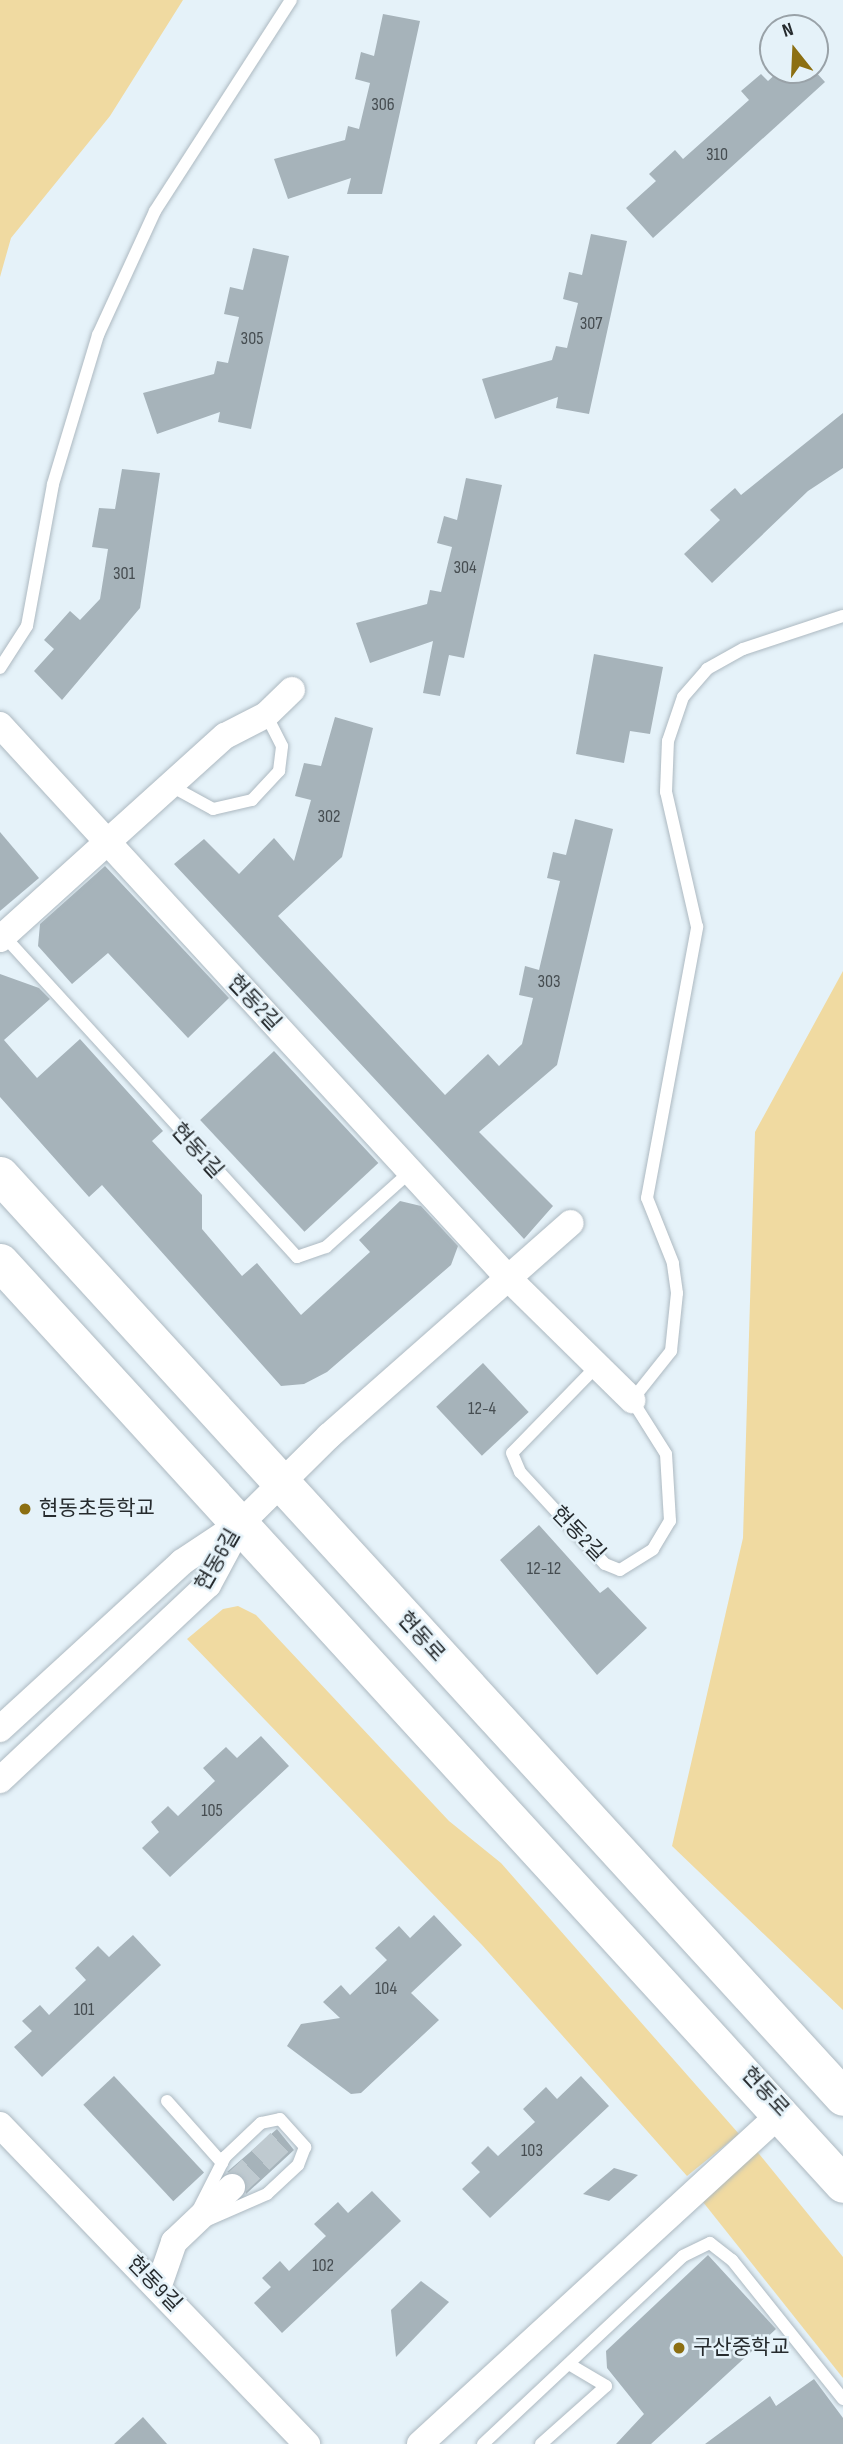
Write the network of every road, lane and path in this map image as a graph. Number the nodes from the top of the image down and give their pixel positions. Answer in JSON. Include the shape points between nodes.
{"nodes":[{"id":1,"x":291,"y":0,"type":"edge"},
{"id":2,"x":843,"y":616,"type":"edge"},
{"id":3,"x":0,"y":668,"type":"edge"},
{"id":4,"x":292,"y":690,"type":"dead end"},
{"id":5,"x":266,"y":715,"type":"junction"},
{"id":6,"x":0,"y":725,"type":"edge"},
{"id":7,"x":171,"y":786,"type":"junction"},
{"id":8,"x":108,"y":844,"type":"junction"},
{"id":9,"x":1,"y":936,"type":"edge"},
{"id":10,"x":410,"y":1172,"type":"junction"},
{"id":11,"x":0,"y":1175,"type":"edge"},
{"id":12,"x":571,"y":1223,"type":"dead end"},
{"id":13,"x":0,"y":1262,"type":"edge"},
{"id":14,"x":509,"y":1279,"type":"junction"},
{"id":15,"x":594,"y":1369,"type":"junction"},
{"id":16,"x":632,"y":1400,"type":"junction"},
{"id":17,"x":281,"y":1483,"type":"junction"},
{"id":18,"x":241,"y":1523,"type":"junction"},
{"id":19,"x":0,"y":1729,"type":"edge"},
{"id":20,"x":0,"y":1780,"type":"edge"},
{"id":21,"x":843,"y":2097,"type":"edge"},
{"id":22,"x":167,"y":2101,"type":"dead end"},
{"id":23,"x":783,"y":2111,"type":"junction"},
{"id":24,"x":0,"y":2125,"type":"edge"},
{"id":25,"x":227,"y":2175,"type":"junction"},
{"id":26,"x":843,"y":2184,"type":"edge"},
{"id":27,"x":189,"y":2228,"type":"junction"},
{"id":28,"x":158,"y":2288,"type":"junction"},
{"id":29,"x":569,"y":2364,"type":"junction"},
{"id":30,"x":843,"y":2399,"type":"edge"},
{"id":31,"x":307,"y":2444,"type":"edge"},
{"id":32,"x":420,"y":2444,"type":"edge"},
{"id":33,"x":483,"y":2444,"type":"edge"},
{"id":34,"x":541,"y":2444,"type":"edge"}],
"edges":[{"from":1,"to":3,"type":"lane","via":[[155,211],[98,335],[52,484],[27,626]]},
{"from":2,"to":16,"type":"lane","via":[[743,649],[707,669],[683,697],[667,741],[666,792],[697,927],[647,1198],[673,1263],[677,1293],[671,1351]]},
{"from":4,"to":5,"type":"street","name":"현동1길"},
{"from":5,"to":7,"type":"street","name":"현동1길","via":[[225,736]]},
{"from":5,"to":7,"type":"lane","via":[[282,746],[279,771],[252,800],[213,809]]},
{"from":6,"to":8,"type":"street","name":"현동2길"},
{"from":7,"to":8,"type":"street","name":"현동1길"},
{"from":8,"to":9,"type":"street","name":"현동1길"},
{"from":8,"to":10,"type":"street","name":"현동2길"},
{"from":9,"to":10,"type":"lane","name":"현동1길","via":[[297,1257],[326,1247]]},
{"from":10,"to":14,"type":"street","name":"현동2길"},
{"from":11,"to":17,"type":"main road","name":"현동로"},
{"from":12,"to":14,"type":"street"},
{"from":13,"to":18,"type":"main road","name":"현동로"},
{"from":14,"to":15,"type":"street","name":"현동2길"},
{"from":14,"to":17,"type":"street"},
{"from":15,"to":16,"type":"street","name":"현동2길"},
{"from":15,"to":16,"type":"lane","name":"현동2길","via":[[512,1453],[520,1472],[605,1564],[620,1570],[653,1549],[670,1521],[666,1454]]},
{"from":17,"to":18,"type":"street"},
{"from":17,"to":21,"type":"main road","name":"현동로"},
{"from":18,"to":19,"type":"street","name":"현동6길","via":[[182,1562]]},
{"from":18,"to":20,"type":"street","name":"현동6길","via":[[208,1585]]},
{"from":18,"to":23,"type":"main road","name":"현동로"},
{"from":22,"to":25,"type":"lane"},
{"from":23,"to":26,"type":"main road","name":"현동로"},
{"from":23,"to":32,"type":"street"},
{"from":24,"to":28,"type":"street","name":"현동9길"},
{"from":25,"to":27,"type":"street"},
{"from":25,"to":27,"type":"lane","via":[[271,2119],[281,2119],[304,2147],[298,2165],[267,2194]]},
{"from":27,"to":28,"type":"street","via":[[174,2242]]},
{"from":28,"to":31,"type":"street","name":"현동9길"},
{"from":29,"to":30,"type":"lane","via":[[683,2256],[710,2243],[732,2260]]},
{"from":29,"to":33,"type":"lane"},
{"from":29,"to":34,"type":"lane","via":[[606,2386]]}]}
